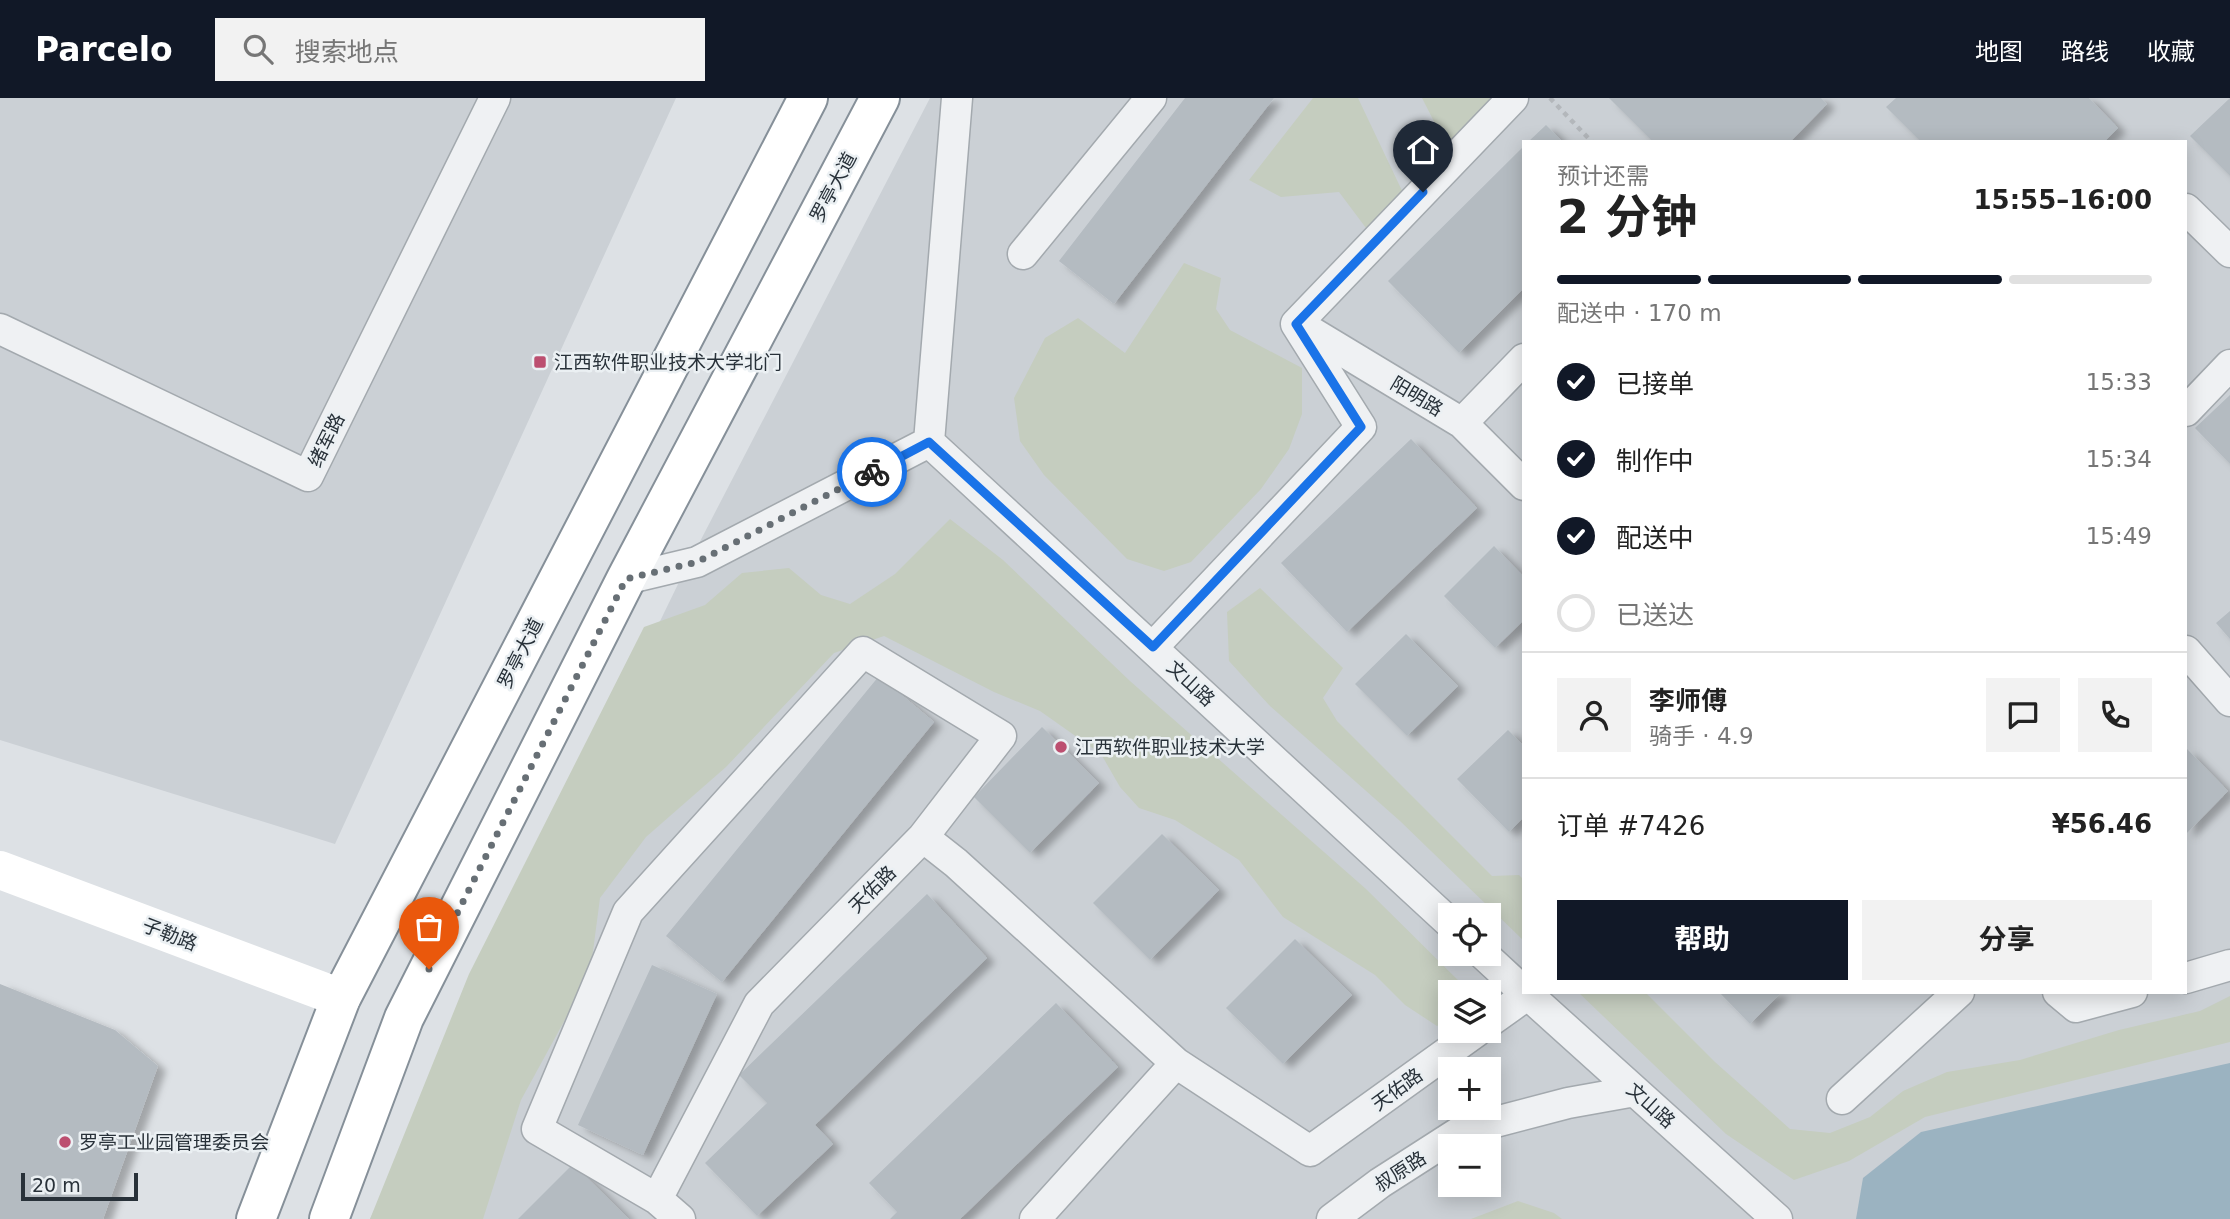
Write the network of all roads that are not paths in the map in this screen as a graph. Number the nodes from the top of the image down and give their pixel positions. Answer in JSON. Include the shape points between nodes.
{"nodes":[{"id":1,"x":495,"y":98,"type":"edge"},
{"id":2,"x":808,"y":98,"type":"edge"},
{"id":3,"x":880,"y":98,"type":"edge"},
{"id":4,"x":957,"y":98,"type":"edge"},
{"id":5,"x":1151,"y":98,"type":"edge"},
{"id":6,"x":1513,"y":98,"type":"edge"},
{"id":7,"x":2187,"y":210,"type":"edge"},
{"id":8,"x":2230,"y":251,"type":"edge"},
{"id":9,"x":1023,"y":254,"type":"dead end"},
{"id":10,"x":1296,"y":324,"type":"junction"},
{"id":11,"x":0,"y":329,"type":"edge"},
{"id":12,"x":1522,"y":361,"type":"edge"},
{"id":13,"x":2230,"y":365,"type":"edge"},
{"id":14,"x":2187,"y":410,"type":"edge"},
{"id":15,"x":1462,"y":423,"type":"junction"},
{"id":16,"x":929,"y":442,"type":"junction"},
{"id":17,"x":1522,"y":483,"type":"edge"},
{"id":18,"x":626,"y":579,"type":"junction"},
{"id":19,"x":1153,"y":647,"type":"junction"},
{"id":20,"x":2187,"y":652,"type":"edge"},
{"id":21,"x":2230,"y":701,"type":"edge"},
{"id":22,"x":923,"y":837,"type":"junction"},
{"id":23,"x":0,"y":870,"type":"edge"},
{"id":24,"x":1438,"y":912,"type":"edge"},
{"id":25,"x":2230,"y":965,"type":"edge"},
{"id":26,"x":1496,"y":966,"type":"edge"},
{"id":27,"x":2187,"y":978,"type":"edge"},
{"id":28,"x":1522,"y":990,"type":"edge"},
{"id":29,"x":1524,"y":994,"type":"edge"},
{"id":30,"x":1526,"y":994,"type":"edge"},
{"id":31,"x":1957,"y":994,"type":"edge"},
{"id":32,"x":2060,"y":994,"type":"edge"},
{"id":33,"x":2125,"y":994,"type":"edge"},
{"id":34,"x":341,"y":998,"type":"junction"},
{"id":35,"x":1501,"y":1012,"type":"edge"},
{"id":36,"x":1460,"y":1043,"type":"edge"},
{"id":37,"x":1176,"y":1063,"type":"junction"},
{"id":38,"x":1635,"y":1091,"type":"junction"},
{"id":39,"x":1842,"y":1099,"type":"dead end"},
{"id":40,"x":657,"y":1199,"type":"junction"},
{"id":41,"x":256,"y":1219,"type":"edge"},
{"id":42,"x":329,"y":1219,"type":"edge"},
{"id":43,"x":680,"y":1219,"type":"edge"},
{"id":44,"x":1035,"y":1219,"type":"edge"},
{"id":45,"x":1332,"y":1219,"type":"edge"},
{"id":46,"x":1777,"y":1219,"type":"edge"}],
"edges":[{"from":1,"to":11,"type":"street","name":"绪军路","via":[[308,476]]},
{"from":2,"to":34,"type":"main road","name":"罗亭大道"},
{"from":3,"to":18,"type":"main road","name":"罗亭大道"},
{"from":4,"to":16,"type":"street"},
{"from":5,"to":9,"type":"street"},
{"from":6,"to":10,"type":"street"},
{"from":7,"to":8,"type":"street"},
{"from":10,"to":15,"type":"street","name":"阳明路"},
{"from":10,"to":19,"type":"street","via":[[1361,427]]},
{"from":12,"to":15,"type":"street"},
{"from":13,"to":14,"type":"street"},
{"from":15,"to":17,"type":"street","name":"阳明路"},
{"from":16,"to":18,"type":"street","via":[[697,562]]},
{"from":16,"to":19,"type":"street","name":"文山路"},
{"from":18,"to":42,"type":"main road","name":"罗亭大道","via":[[404,1018]]},
{"from":19,"to":24,"type":"street","name":"文山路"},
{"from":20,"to":21,"type":"street"},
{"from":22,"to":37,"type":"street","name":"天佑路"},
{"from":22,"to":40,"type":"street","name":"天佑路","via":[[759,1004]]},
{"from":22,"to":40,"type":"street","via":[[1001,736],[863,652],[628,912],[537,1129]]},
{"from":23,"to":34,"type":"main road","name":"子勒路"},
{"from":25,"to":27,"type":"street"},
{"from":26,"to":28,"type":"street","name":"文山路"},
{"from":29,"to":35,"type":"street"},
{"from":30,"to":38,"type":"street","name":"文山路"},
{"from":31,"to":39,"type":"street"},
{"from":32,"to":33,"type":"street","via":[[2076,1007]]},
{"from":34,"to":41,"type":"main road","name":"罗亭大道"},
{"from":36,"to":37,"type":"street","name":"天佑路","via":[[1311,1151]]},
{"from":37,"to":44,"type":"street"},
{"from":38,"to":45,"type":"street","name":"叔原路","via":[[1461,1131]]},
{"from":38,"to":46,"type":"street","name":"文山路"},
{"from":40,"to":43,"type":"street"}]}
